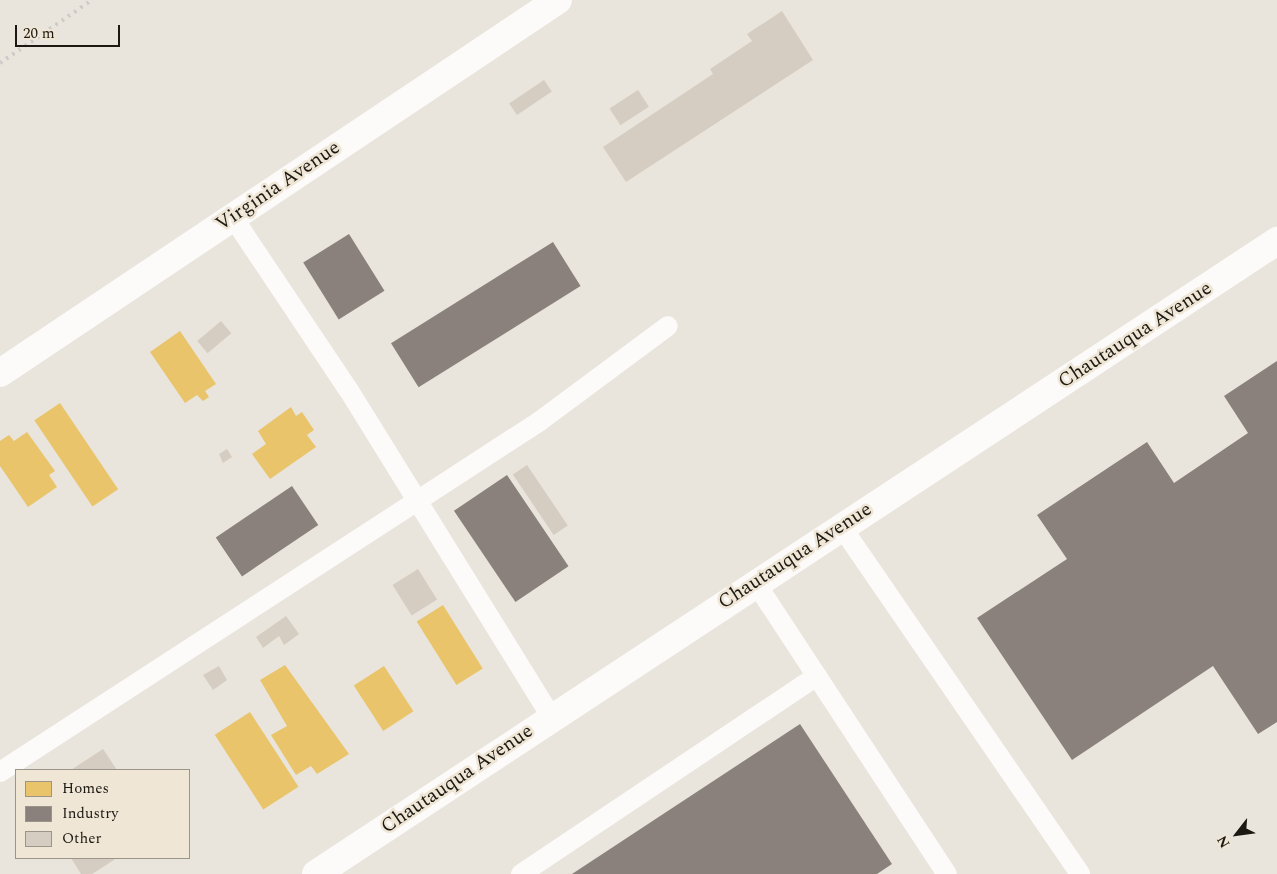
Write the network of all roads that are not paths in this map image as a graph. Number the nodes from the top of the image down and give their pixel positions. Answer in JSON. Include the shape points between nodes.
{"nodes":[{"id":1,"x":558,"y":0,"type":"edge"},
{"id":2,"x":232,"y":216,"type":"junction"},
{"id":3,"x":1277,"y":241,"type":"edge"},
{"id":4,"x":668,"y":326,"type":"dead end"},
{"id":5,"x":0,"y":373,"type":"edge"},
{"id":6,"x":418,"y":501,"type":"junction"},
{"id":7,"x":841,"y":526,"type":"junction"},
{"id":8,"x":756,"y":582,"type":"junction"},
{"id":9,"x":817,"y":676,"type":"junction"},
{"id":10,"x":551,"y":716,"type":"junction"},
{"id":11,"x":0,"y":772,"type":"edge"},
{"id":12,"x":316,"y":874,"type":"edge"},
{"id":13,"x":521,"y":874,"type":"edge"},
{"id":14,"x":947,"y":874,"type":"edge"},
{"id":15,"x":1080,"y":874,"type":"edge"}],
"edges":[{"from":1,"to":2,"type":"street","name":"Virginia Avenue"},
{"from":2,"to":5,"type":"street","name":"Virginia Avenue"},
{"from":2,"to":6,"type":"lane"},
{"from":3,"to":7,"type":"street","name":"Chautauqua Avenue"},
{"from":4,"to":6,"type":"lane","via":[[540,421]]},
{"from":6,"to":10,"type":"lane"},
{"from":6,"to":11,"type":"lane"},
{"from":7,"to":8,"type":"street","name":"Chautauqua Avenue"},
{"from":7,"to":15,"type":"lane"},
{"from":8,"to":9,"type":"lane"},
{"from":8,"to":10,"type":"street","name":"Chautauqua Avenue"},
{"from":9,"to":13,"type":"lane"},
{"from":9,"to":14,"type":"lane"},
{"from":10,"to":12,"type":"street","name":"Chautauqua Avenue"}]}
